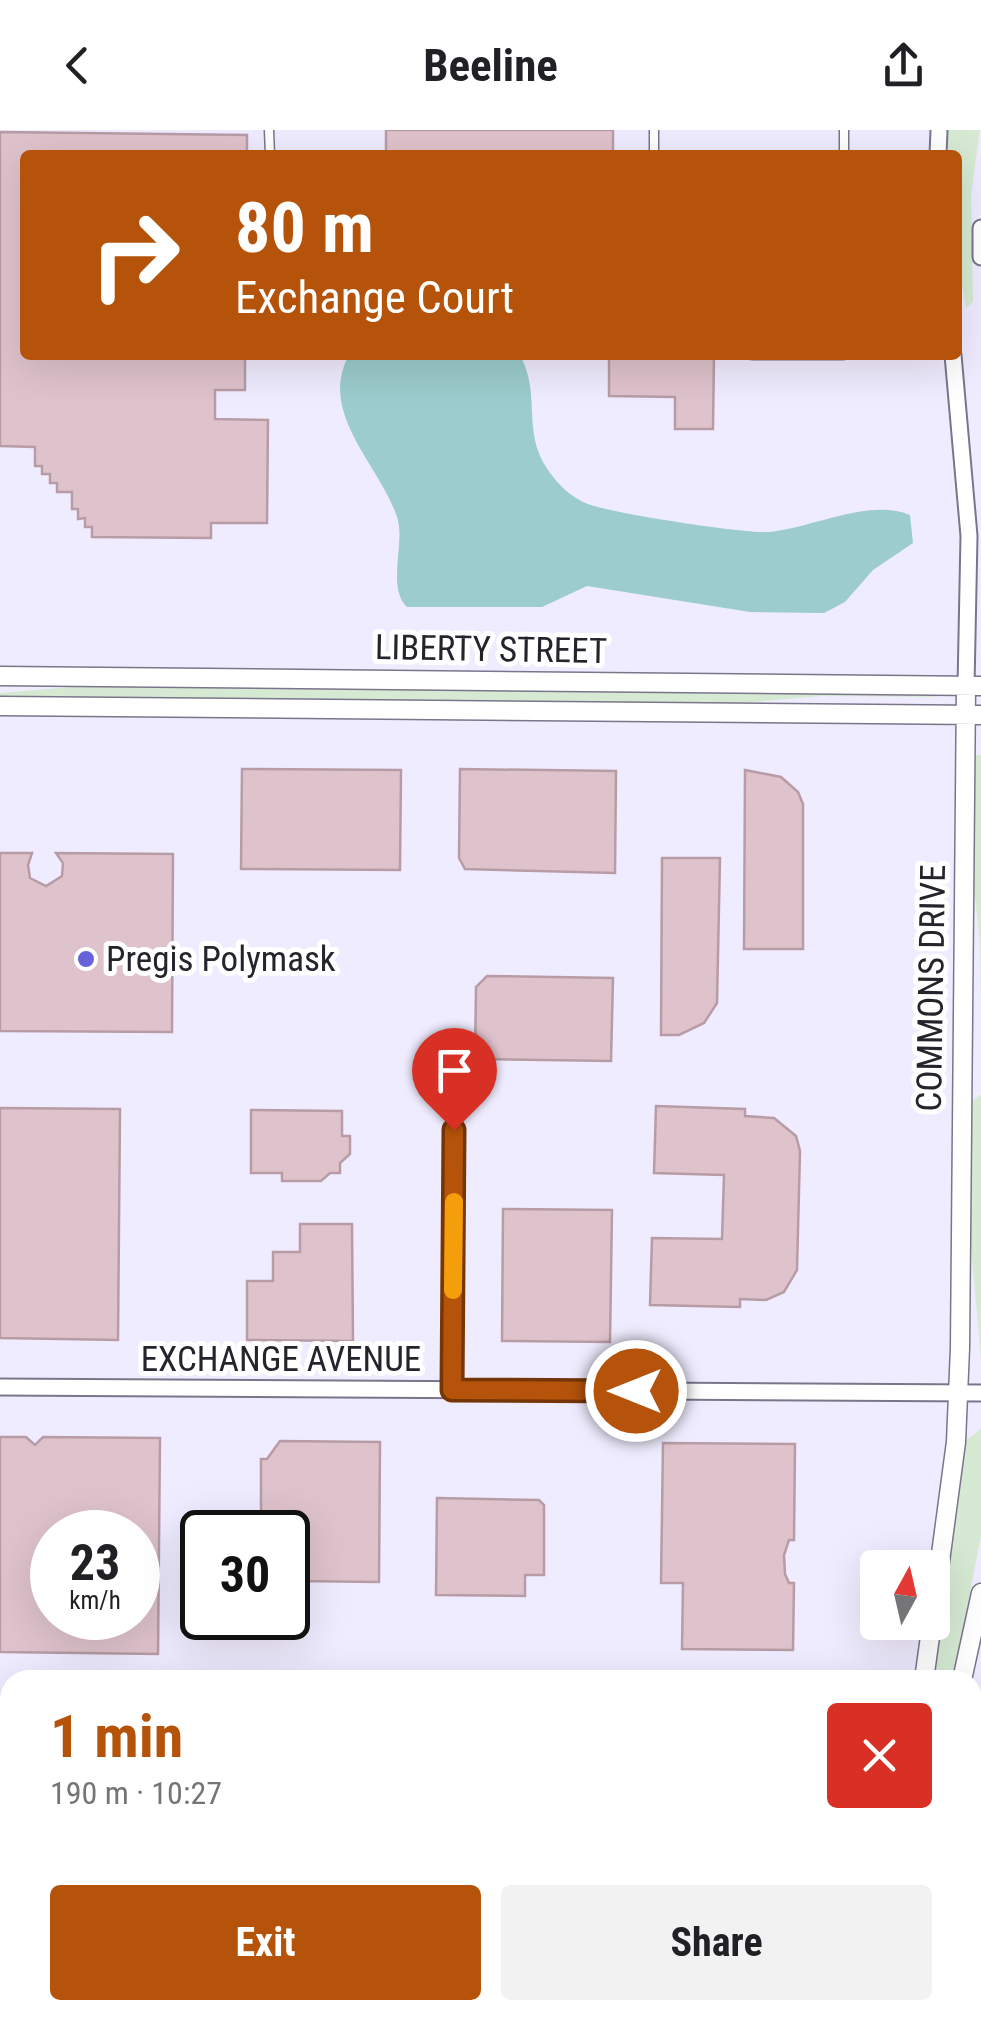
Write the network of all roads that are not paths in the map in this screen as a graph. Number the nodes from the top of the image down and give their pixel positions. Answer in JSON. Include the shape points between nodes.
{"nodes":[{"id":1,"x":981,"y":228,"type":"edge"},
{"id":2,"x":981,"y":257,"type":"edge"},
{"id":3,"x":953,"y":360,"type":"edge"},
{"id":4,"x":0,"y":676,"type":"edge"},
{"id":5,"x":974,"y":686,"type":"edge"},
{"id":6,"x":0,"y":706,"type":"edge"},
{"id":7,"x":974,"y":715,"type":"edge"},
{"id":8,"x":454,"y":1130,"type":"dead end"},
{"id":9,"x":0,"y":1387,"type":"edge"},
{"id":10,"x":452,"y":1390,"type":"junction"},
{"id":11,"x":959,"y":1393,"type":"junction"},
{"id":12,"x":981,"y":1393,"type":"edge"},
{"id":13,"x":940,"y":1550,"type":"edge"},
{"id":14,"x":981,"y":1593,"type":"edge"},
{"id":15,"x":930,"y":1640,"type":"edge"},
{"id":16,"x":925,"y":1670,"type":"edge"},
{"id":17,"x":964,"y":1670,"type":"edge"}],
"edges":[{"from":1,"to":2,"type":"street"},
{"from":3,"to":5,"type":"street","name":"COMMONS DRIVE"},
{"from":4,"to":5,"type":"street","name":"LIBERTY STREET"},
{"from":5,"to":7,"type":"street","name":"COMMONS DRIVE"},
{"from":6,"to":7,"type":"street","name":"LIBERTY STREET"},
{"from":7,"to":11,"type":"street","name":"COMMONS DRIVE"},
{"from":8,"to":10,"type":"street"},
{"from":9,"to":10,"type":"street","name":"EXCHANGE AVENUE"},
{"from":10,"to":11,"type":"street","name":"EXCHANGE AVENUE"},
{"from":11,"to":12,"type":"street","name":"EXCHANGE AVENUE"},
{"from":11,"to":13,"type":"street","name":"COMMONS DRIVE"},
{"from":14,"to":17,"type":"street"},
{"from":15,"to":16,"type":"street","name":"COMMONS DRIVE"}]}
